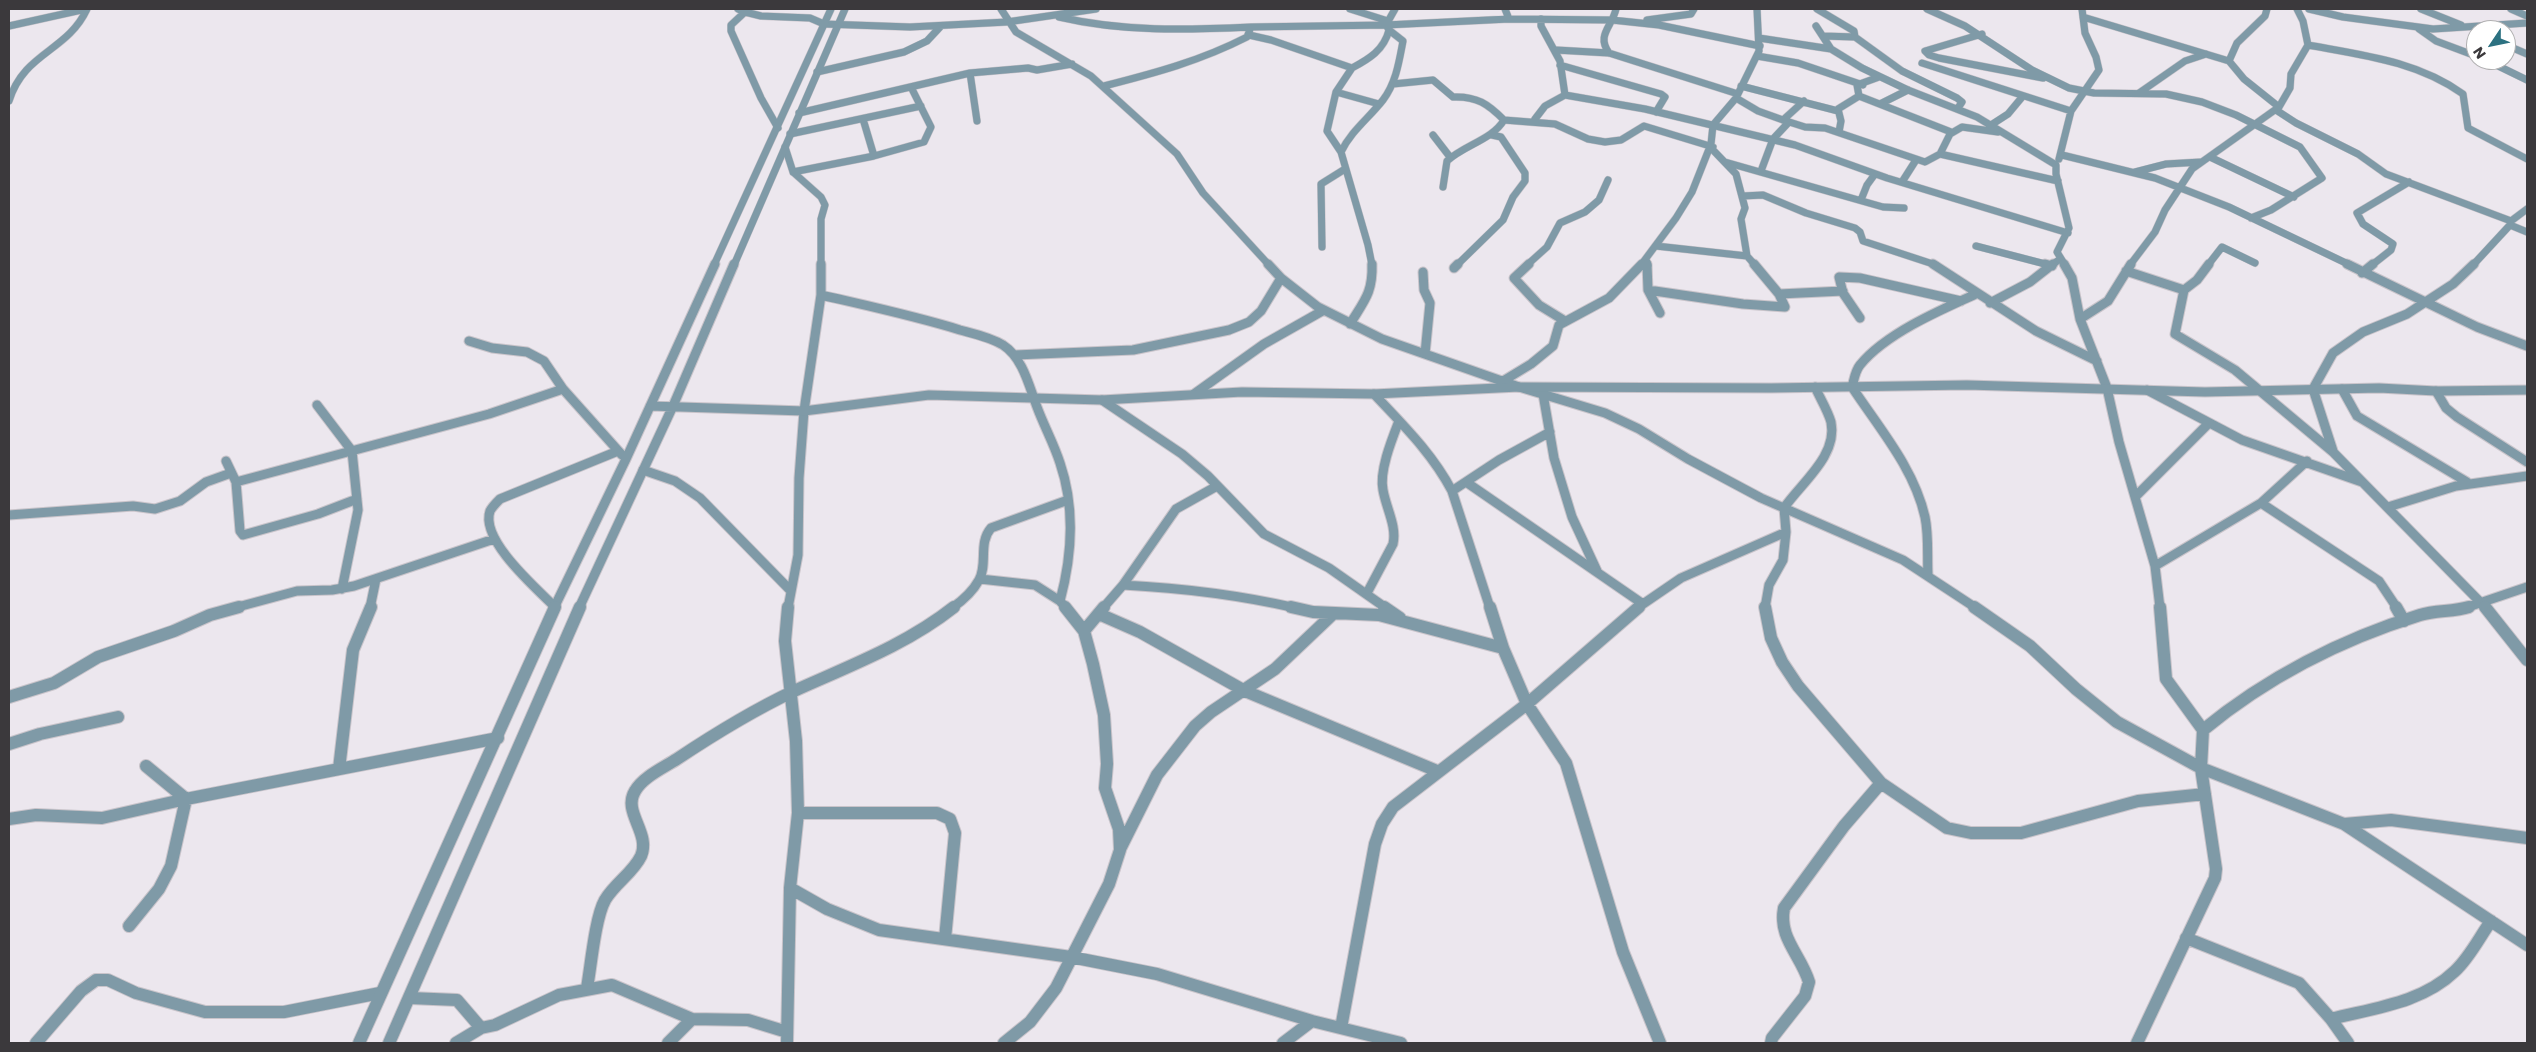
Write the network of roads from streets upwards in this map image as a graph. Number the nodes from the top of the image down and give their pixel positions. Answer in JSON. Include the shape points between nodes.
{"nodes":[{"id":1,"x":87,"y":9,"type":"edge"},
{"id":2,"x":831,"y":9,"type":"edge"},
{"id":3,"x":845,"y":9,"type":"edge"},
{"id":4,"x":1001,"y":9,"type":"edge"},
{"id":5,"x":1096,"y":9,"type":"edge"},
{"id":6,"x":1350,"y":9,"type":"edge"},
{"id":7,"x":1395,"y":9,"type":"edge"},
{"id":8,"x":1505,"y":9,"type":"edge"},
{"id":9,"x":1616,"y":9,"type":"edge"},
{"id":10,"x":1694,"y":9,"type":"edge"},
{"id":11,"x":1757,"y":9,"type":"edge"},
{"id":12,"x":1817,"y":9,"type":"edge"},
{"id":13,"x":1927,"y":9,"type":"edge"},
{"id":14,"x":2082,"y":9,"type":"edge"},
{"id":15,"x":2267,"y":9,"type":"edge"},
{"id":16,"x":2297,"y":9,"type":"edge"},
{"id":17,"x":2309,"y":9,"type":"edge"},
{"id":18,"x":2421,"y":9,"type":"edge"},
{"id":19,"x":2511,"y":9,"type":"edge"},
{"id":20,"x":742,"y":11,"type":"edge"},
{"id":21,"x":1054,"y":15,"type":"junction"},
{"id":22,"x":2527,"y":16,"type":"edge"},
{"id":23,"x":2082,"y":17,"type":"junction"},
{"id":24,"x":1509,"y":19,"type":"junction"},
{"id":25,"x":1541,"y":19,"type":"junction"},
{"id":26,"x":1612,"y":20,"type":"junction"},
{"id":27,"x":1007,"y":22,"type":"junction"},
{"id":28,"x":1631,"y":22,"type":"junction"},
{"id":29,"x":2527,"y":23,"type":"edge"},
{"id":30,"x":824,"y":24,"type":"junction"},
{"id":31,"x":838,"y":25,"type":"junction"},
{"id":32,"x":9,"y":26,"type":"edge"},
{"id":33,"x":941,"y":26,"type":"junction"},
{"id":34,"x":1388,"y":26,"type":"junction"},
{"id":35,"x":1816,"y":26,"type":"dead end"},
{"id":36,"x":2464,"y":26,"type":"junction"},
{"id":37,"x":1251,"y":27,"type":"junction"},
{"id":38,"x":2418,"y":28,"type":"junction"},
{"id":39,"x":1982,"y":34,"type":"junction"},
{"id":40,"x":1249,"y":35,"type":"junction"},
{"id":41,"x":1823,"y":36,"type":"junction"},
{"id":42,"x":1759,"y":38,"type":"junction"},
{"id":43,"x":1855,"y":38,"type":"junction"},
{"id":44,"x":2308,"y":45,"type":"junction"},
{"id":45,"x":1760,"y":46,"type":"junction"},
{"id":46,"x":1830,"y":49,"type":"junction"},
{"id":47,"x":1556,"y":50,"type":"junction"},
{"id":48,"x":2466,"y":52,"type":"edge"},
{"id":49,"x":1608,"y":54,"type":"junction"},
{"id":50,"x":2206,"y":54,"type":"junction"},
{"id":51,"x":1757,"y":56,"type":"junction"},
{"id":52,"x":2229,"y":61,"type":"junction"},
{"id":53,"x":1922,"y":63,"type":"dead end"},
{"id":54,"x":1072,"y":64,"type":"junction"},
{"id":55,"x":1560,"y":65,"type":"junction"},
{"id":56,"x":1352,"y":68,"type":"junction"},
{"id":57,"x":2506,"y":70,"type":"edge"},
{"id":58,"x":817,"y":72,"type":"junction"},
{"id":59,"x":970,"y":73,"type":"junction"},
{"id":60,"x":1878,"y":77,"type":"junction"},
{"id":61,"x":2054,"y":80,"type":"junction"},
{"id":62,"x":2527,"y":80,"type":"edge"},
{"id":63,"x":1393,"y":84,"type":"junction"},
{"id":64,"x":1863,"y":85,"type":"junction"},
{"id":65,"x":1104,"y":86,"type":"junction"},
{"id":66,"x":1741,"y":86,"type":"junction"},
{"id":67,"x":911,"y":87,"type":"junction"},
{"id":68,"x":1908,"y":90,"type":"junction"},
{"id":69,"x":1336,"y":92,"type":"junction"},
{"id":70,"x":2082,"y":92,"type":"junction"},
{"id":71,"x":2139,"y":93,"type":"junction"},
{"id":72,"x":1565,"y":95,"type":"junction"},
{"id":73,"x":1737,"y":96,"type":"junction"},
{"id":74,"x":1859,"y":96,"type":"junction"},
{"id":75,"x":2023,"y":96,"type":"junction"},
{"id":76,"x":9,"y":101,"type":"edge"},
{"id":77,"x":1804,"y":101,"type":"junction"},
{"id":78,"x":1379,"y":104,"type":"junction"},
{"id":79,"x":1880,"y":104,"type":"junction"},
{"id":80,"x":921,"y":106,"type":"junction"},
{"id":81,"x":1958,"y":108,"type":"junction"},
{"id":82,"x":2277,"y":108,"type":"junction"},
{"id":83,"x":1838,"y":111,"type":"junction"},
{"id":84,"x":2072,"y":111,"type":"junction"},
{"id":85,"x":1656,"y":112,"type":"junction"},
{"id":86,"x":799,"y":113,"type":"junction"},
{"id":87,"x":862,"y":119,"type":"junction"},
{"id":88,"x":1535,"y":119,"type":"junction"},
{"id":89,"x":1504,"y":120,"type":"junction"},
{"id":90,"x":977,"y":121,"type":"dead end"},
{"id":91,"x":1786,"y":121,"type":"junction"},
{"id":92,"x":1714,"y":124,"type":"junction"},
{"id":93,"x":2258,"y":124,"type":"junction"},
{"id":94,"x":1991,"y":125,"type":"junction"},
{"id":95,"x":778,"y":128,"type":"junction"},
{"id":96,"x":1839,"y":132,"type":"junction"},
{"id":97,"x":1951,"y":132,"type":"junction"},
{"id":98,"x":2002,"y":133,"type":"junction"},
{"id":99,"x":790,"y":134,"type":"junction"},
{"id":100,"x":1433,"y":135,"type":"dead end"},
{"id":101,"x":1492,"y":135,"type":"junction"},
{"id":102,"x":1774,"y":140,"type":"junction"},
{"id":103,"x":785,"y":146,"type":"junction"},
{"id":104,"x":1712,"y":148,"type":"junction"},
{"id":105,"x":1341,"y":152,"type":"junction"},
{"id":106,"x":1940,"y":154,"type":"junction"},
{"id":107,"x":2062,"y":155,"type":"junction"},
{"id":108,"x":874,"y":156,"type":"junction"},
{"id":109,"x":1450,"y":157,"type":"junction"},
{"id":110,"x":2210,"y":157,"type":"junction"},
{"id":111,"x":2527,"y":159,"type":"edge"},
{"id":112,"x":1916,"y":160,"type":"junction"},
{"id":113,"x":1725,"y":162,"type":"junction"},
{"id":114,"x":2201,"y":162,"type":"junction"},
{"id":115,"x":2056,"y":165,"type":"junction"},
{"id":116,"x":1345,"y":169,"type":"junction"},
{"id":117,"x":1761,"y":171,"type":"junction"},
{"id":118,"x":793,"y":172,"type":"junction"},
{"id":119,"x":2134,"y":173,"type":"junction"},
{"id":120,"x":1876,"y":174,"type":"junction"},
{"id":121,"x":1608,"y":180,"type":"dead end"},
{"id":122,"x":2058,"y":181,"type":"junction"},
{"id":123,"x":1902,"y":182,"type":"junction"},
{"id":124,"x":2409,"y":182,"type":"junction"},
{"id":125,"x":1443,"y":187,"type":"dead end"},
{"id":126,"x":2181,"y":188,"type":"junction"},
{"id":127,"x":1743,"y":196,"type":"junction"},
{"id":128,"x":2294,"y":197,"type":"junction"},
{"id":129,"x":1861,"y":200,"type":"junction"},
{"id":130,"x":1904,"y":208,"type":"dead end"},
{"id":131,"x":2527,"y":209,"type":"edge"},
{"id":132,"x":2251,"y":218,"type":"junction"},
{"id":133,"x":2510,"y":223,"type":"junction"},
{"id":134,"x":2527,"y":232,"type":"edge"},
{"id":135,"x":2068,"y":234,"type":"junction"},
{"id":136,"x":1656,"y":246,"type":"junction"},
{"id":137,"x":1976,"y":246,"type":"dead end"},
{"id":138,"x":1322,"y":247,"type":"dead end"},
{"id":139,"x":1746,"y":256,"type":"junction"},
{"id":140,"x":1646,"y":259,"type":"junction"},
{"id":141,"x":2060,"y":259,"type":"junction"},
{"id":142,"x":2255,"y":263,"type":"dead end"},
{"id":143,"x":2052,"y":266,"type":"junction"},
{"id":144,"x":1454,"y":268,"type":"dead end"},
{"id":145,"x":2126,"y":271,"type":"junction"},
{"id":146,"x":1423,"y":272,"type":"dead end"},
{"id":147,"x":2362,"y":273,"type":"junction"},
{"id":148,"x":1281,"y":278,"type":"junction"},
{"id":149,"x":1648,"y":290,"type":"junction"},
{"id":150,"x":2184,"y":290,"type":"junction"},
{"id":151,"x":1843,"y":292,"type":"junction"},
{"id":152,"x":1779,"y":294,"type":"junction"},
{"id":153,"x":1976,"y":294,"type":"junction"},
{"id":154,"x":821,"y":295,"type":"junction"},
{"id":155,"x":1961,"y":301,"type":"junction"},
{"id":156,"x":2425,"y":302,"type":"junction"},
{"id":157,"x":1990,"y":303,"type":"junction"},
{"id":158,"x":1324,"y":310,"type":"junction"},
{"id":159,"x":1660,"y":313,"type":"dead end"},
{"id":160,"x":1860,"y":318,"type":"dead end"},
{"id":161,"x":2080,"y":319,"type":"junction"},
{"id":162,"x":1565,"y":321,"type":"junction"},
{"id":163,"x":1350,"y":324,"type":"junction"},
{"id":164,"x":469,"y":341,"type":"dead end"},
{"id":165,"x":2527,"y":346,"type":"edge"},
{"id":166,"x":1425,"y":354,"type":"junction"},
{"id":167,"x":1014,"y":355,"type":"junction"},
{"id":168,"x":2097,"y":361,"type":"junction"},
{"id":169,"x":1503,"y":381,"type":"junction"},
{"id":170,"x":1518,"y":387,"type":"junction"},
{"id":171,"x":1815,"y":387,"type":"junction"},
{"id":172,"x":1852,"y":387,"type":"junction"},
{"id":173,"x":2107,"y":388,"type":"junction"},
{"id":174,"x":2342,"y":388,"type":"junction"},
{"id":175,"x":563,"y":389,"type":"junction"},
{"id":176,"x":2313,"y":389,"type":"junction"},
{"id":177,"x":2148,"y":390,"type":"junction"},
{"id":178,"x":2527,"y":390,"type":"edge"},
{"id":179,"x":2261,"y":391,"type":"junction"},
{"id":180,"x":2436,"y":391,"type":"junction"},
{"id":181,"x":1194,"y":394,"type":"junction"},
{"id":182,"x":1374,"y":394,"type":"junction"},
{"id":183,"x":1543,"y":394,"type":"junction"},
{"id":184,"x":1033,"y":397,"type":"junction"},
{"id":185,"x":1102,"y":400,"type":"junction"},
{"id":186,"x":317,"y":405,"type":"dead end"},
{"id":187,"x":650,"y":406,"type":"junction"},
{"id":188,"x":673,"y":406,"type":"junction"},
{"id":189,"x":804,"y":412,"type":"junction"},
{"id":190,"x":1399,"y":421,"type":"junction"},
{"id":191,"x":2209,"y":423,"type":"junction"},
{"id":192,"x":1550,"y":432,"type":"junction"},
{"id":193,"x":352,"y":451,"type":"junction"},
{"id":194,"x":618,"y":451,"type":"junction"},
{"id":195,"x":2333,"y":452,"type":"junction"},
{"id":196,"x":626,"y":459,"type":"junction"},
{"id":197,"x":226,"y":461,"type":"dead end"},
{"id":198,"x":2307,"y":461,"type":"junction"},
{"id":199,"x":2527,"y":462,"type":"edge"},
{"id":200,"x":643,"y":470,"type":"junction"},
{"id":201,"x":231,"y":473,"type":"junction"},
{"id":202,"x":2527,"y":476,"type":"edge"},
{"id":203,"x":236,"y":482,"type":"junction"},
{"id":204,"x":1466,"y":482,"type":"junction"},
{"id":205,"x":2467,"y":482,"type":"junction"},
{"id":206,"x":2365,"y":484,"type":"junction"},
{"id":207,"x":1217,"y":486,"type":"junction"},
{"id":208,"x":1452,"y":491,"type":"junction"},
{"id":209,"x":2136,"y":496,"type":"junction"},
{"id":210,"x":357,"y":499,"type":"junction"},
{"id":211,"x":1068,"y":500,"type":"junction"},
{"id":212,"x":2261,"y":503,"type":"junction"},
{"id":213,"x":2388,"y":507,"type":"junction"},
{"id":214,"x":1784,"y":508,"type":"junction"},
{"id":215,"x":9,"y":514,"type":"edge"},
{"id":216,"x":1786,"y":532,"type":"junction"},
{"id":217,"x":494,"y":539,"type":"junction"},
{"id":218,"x":2155,"y":566,"type":"junction"},
{"id":219,"x":1598,"y":572,"type":"junction"},
{"id":220,"x":1928,"y":575,"type":"junction"},
{"id":221,"x":376,"y":579,"type":"junction"},
{"id":222,"x":980,"y":579,"type":"junction"},
{"id":223,"x":1123,"y":584,"type":"junction"},
{"id":224,"x":2527,"y":586,"type":"edge"},
{"id":225,"x":342,"y":589,"type":"junction"},
{"id":226,"x":790,"y":590,"type":"junction"},
{"id":227,"x":1367,"y":593,"type":"junction"},
{"id":228,"x":1060,"y":601,"type":"junction"},
{"id":229,"x":2482,"y":603,"type":"junction"},
{"id":230,"x":1643,"y":604,"type":"junction"},
{"id":231,"x":555,"y":607,"type":"junction"},
{"id":232,"x":1334,"y":613,"type":"junction"},
{"id":233,"x":1099,"y":614,"type":"junction"},
{"id":234,"x":1402,"y":620,"type":"junction"},
{"id":235,"x":2404,"y":620,"type":"junction"},
{"id":236,"x":1084,"y":631,"type":"junction"},
{"id":237,"x":1503,"y":648,"type":"junction"},
{"id":238,"x":2527,"y":660,"type":"edge"},
{"id":239,"x":1245,"y":691,"type":"junction"},
{"id":240,"x":792,"y":692,"type":"junction"},
{"id":241,"x":9,"y":697,"type":"edge"},
{"id":242,"x":1527,"y":704,"type":"junction"},
{"id":243,"x":118,"y":717,"type":"dead end"},
{"id":244,"x":2203,"y":730,"type":"junction"},
{"id":245,"x":498,"y":738,"type":"junction"},
{"id":246,"x":9,"y":744,"type":"edge"},
{"id":247,"x":146,"y":766,"type":"dead end"},
{"id":248,"x":2201,"y":768,"type":"junction"},
{"id":249,"x":339,"y":769,"type":"junction"},
{"id":250,"x":1437,"y":771,"type":"junction"},
{"id":251,"x":1881,"y":783,"type":"junction"},
{"id":252,"x":2205,"y":794,"type":"junction"},
{"id":253,"x":186,"y":799,"type":"junction"},
{"id":254,"x":798,"y":813,"type":"junction"},
{"id":255,"x":9,"y":819,"type":"edge"},
{"id":256,"x":2344,"y":824,"type":"junction"},
{"id":257,"x":2527,"y":838,"type":"edge"},
{"id":258,"x":1120,"y":850,"type":"junction"},
{"id":259,"x":790,"y":888,"type":"junction"},
{"id":260,"x":2491,"y":921,"type":"junction"},
{"id":261,"x":129,"y":926,"type":"dead end"},
{"id":262,"x":2186,"y":938,"type":"junction"},
{"id":263,"x":945,"y":939,"type":"junction"},
{"id":264,"x":2527,"y":945,"type":"edge"},
{"id":265,"x":1071,"y":957,"type":"junction"},
{"id":266,"x":587,"y":988,"type":"junction"},
{"id":267,"x":380,"y":993,"type":"junction"},
{"id":268,"x":410,"y":998,"type":"junction"},
{"id":269,"x":692,"y":1019,"type":"junction"},
{"id":270,"x":2331,"y":1019,"type":"junction"},
{"id":271,"x":1312,"y":1021,"type":"junction"},
{"id":272,"x":482,"y":1028,"type":"junction"},
{"id":273,"x":1341,"y":1028,"type":"junction"},
{"id":274,"x":787,"y":1038,"type":"edge"},
{"id":275,"x":356,"y":1042,"type":"edge"},
{"id":276,"x":36,"y":1043,"type":"edge"},
{"id":277,"x":390,"y":1043,"type":"edge"},
{"id":278,"x":456,"y":1043,"type":"edge"},
{"id":279,"x":668,"y":1043,"type":"edge"},
{"id":280,"x":1004,"y":1043,"type":"edge"},
{"id":281,"x":1282,"y":1043,"type":"edge"},
{"id":282,"x":1401,"y":1043,"type":"edge"},
{"id":283,"x":1660,"y":1043,"type":"edge"},
{"id":284,"x":1771,"y":1043,"type":"edge"},
{"id":285,"x":2138,"y":1043,"type":"edge"},
{"id":286,"x":2348,"y":1043,"type":"edge"}],
"edges":[{"from":1,"to":32,"type":"street"},
{"from":1,"to":76,"type":"street","via":[[69,35],[21,74]]},
{"from":2,"to":30,"type":"street"},
{"from":3,"to":31,"type":"street"},
{"from":4,"to":27,"type":"street"},
{"from":5,"to":21,"type":"street"},
{"from":6,"to":34,"type":"street"},
{"from":7,"to":34,"type":"street"},
{"from":8,"to":24,"type":"street"},
{"from":9,"to":26,"type":"street"},
{"from":10,"to":28,"type":"street","via":[[1685,16]]},
{"from":11,"to":42,"type":"street"},
{"from":12,"to":43,"type":"street","via":[[1854,31]]},
{"from":13,"to":39,"type":"street"},
{"from":14,"to":23,"type":"street"},
{"from":15,"to":52,"type":"street","via":[[2266,16],[2237,43]]},
{"from":16,"to":44,"type":"street"},
{"from":17,"to":38,"type":"street"},
{"from":18,"to":36,"type":"street"},
{"from":19,"to":22,"type":"street"},
{"from":20,"to":30,"type":"street","via":[[761,16],[810,18]]},
{"from":20,"to":95,"type":"street","via":[[731,25],[731,31]]},
{"from":21,"to":27,"type":"street"},
{"from":21,"to":37,"type":"street","via":[[1085,24],[1147,31]]},
{"from":23,"to":50,"type":"street"},
{"from":23,"to":70,"type":"street","via":[[2085,33],[2100,66]]},
{"from":24,"to":25,"type":"street"},
{"from":24,"to":34,"type":"street"},
{"from":25,"to":26,"type":"street"},
{"from":25,"to":47,"type":"street","via":[[1545,34]]},
{"from":26,"to":28,"type":"street"},
{"from":26,"to":49,"type":"street","via":[[1602,39]]},
{"from":27,"to":33,"type":"street"},
{"from":27,"to":54,"type":"street","via":[[1016,32]]},
{"from":28,"to":45,"type":"street"},
{"from":29,"to":36,"type":"street"},
{"from":30,"to":31,"type":"street"},
{"from":30,"to":95,"type":"street"},
{"from":31,"to":33,"type":"street"},
{"from":31,"to":58,"type":"street"},
{"from":33,"to":58,"type":"street","via":[[917,46]]},
{"from":34,"to":37,"type":"street"},
{"from":34,"to":56,"type":"street","via":[[1388,37],[1380,50]]},
{"from":34,"to":63,"type":"street","via":[[1403,41]]},
{"from":35,"to":41,"type":"street"},
{"from":36,"to":38,"type":"street"},
{"from":37,"to":40,"type":"street"},
{"from":38,"to":48,"type":"street","via":[[2436,40]]},
{"from":39,"to":61,"type":"street","via":[[2005,53]]},
{"from":39,"to":61,"type":"street","via":[[1924,51],[1939,58]]},
{"from":40,"to":56,"type":"street"},
{"from":40,"to":65,"type":"street","via":[[1181,66]]},
{"from":41,"to":43,"type":"street"},
{"from":41,"to":46,"type":"street"},
{"from":42,"to":45,"type":"street"},
{"from":42,"to":46,"type":"street"},
{"from":43,"to":81,"type":"street","via":[[1902,72],[1957,98],[1962,102]]},
{"from":44,"to":82,"type":"street","via":[[2291,74],[2290,88]]},
{"from":44,"to":111,"type":"street","via":[[2394,62],[2450,83],[2463,94],[2468,128]]},
{"from":45,"to":51,"type":"street"},
{"from":46,"to":60,"type":"street"},
{"from":47,"to":49,"type":"street"},
{"from":47,"to":55,"type":"street"},
{"from":49,"to":73,"type":"street"},
{"from":50,"to":52,"type":"street"},
{"from":50,"to":71,"type":"street","via":[[2186,61]]},
{"from":51,"to":64,"type":"street","via":[[1798,63]]},
{"from":51,"to":66,"type":"street"},
{"from":52,"to":82,"type":"street"},
{"from":53,"to":75,"type":"street"},
{"from":54,"to":59,"type":"street","via":[[1037,70]]},
{"from":54,"to":65,"type":"street"},
{"from":55,"to":72,"type":"street"},
{"from":55,"to":85,"type":"street","via":[[1661,94],[1665,98]]},
{"from":56,"to":69,"type":"street"},
{"from":57,"to":62,"type":"street"},
{"from":58,"to":86,"type":"street"},
{"from":59,"to":67,"type":"street"},
{"from":59,"to":90,"type":"street"},
{"from":60,"to":64,"type":"street"},
{"from":60,"to":68,"type":"street"},
{"from":61,"to":70,"type":"street"},
{"from":63,"to":78,"type":"street"},
{"from":63,"to":89,"type":"street","via":[[1432,80],[1449,96],[1472,96],[1483,100]]},
{"from":64,"to":74,"type":"street","via":[[1857,85]]},
{"from":65,"to":148,"type":"street","via":[[1177,154],[1203,193]]},
{"from":66,"to":73,"type":"street"},
{"from":66,"to":77,"type":"street"},
{"from":67,"to":80,"type":"street"},
{"from":67,"to":86,"type":"street"},
{"from":68,"to":79,"type":"street"},
{"from":68,"to":81,"type":"street"},
{"from":69,"to":78,"type":"street"},
{"from":69,"to":105,"type":"street","via":[[1327,131]]},
{"from":70,"to":71,"type":"street","via":[[2109,96]]},
{"from":70,"to":84,"type":"street"},
{"from":71,"to":93,"type":"street","via":[[2190,99],[2244,116]]},
{"from":72,"to":85,"type":"street"},
{"from":72,"to":88,"type":"street","via":[[1545,106]]},
{"from":73,"to":91,"type":"street","via":[[1758,111]]},
{"from":73,"to":92,"type":"street"},
{"from":74,"to":79,"type":"street"},
{"from":74,"to":83,"type":"street"},
{"from":75,"to":84,"type":"street"},
{"from":75,"to":94,"type":"street","via":[[2008,114]]},
{"from":77,"to":83,"type":"street"},
{"from":77,"to":91,"type":"street"},
{"from":78,"to":105,"type":"street","via":[[1345,142]]},
{"from":79,"to":97,"type":"street"},
{"from":80,"to":87,"type":"street"},
{"from":80,"to":108,"type":"street","via":[[931,127],[924,142]]},
{"from":81,"to":94,"type":"street"},
{"from":82,"to":93,"type":"street"},
{"from":82,"to":124,"type":"street","via":[[2303,129],[2358,154],[2374,168]]},
{"from":83,"to":96,"type":"street","via":[[1841,121]]},
{"from":84,"to":107,"type":"street"},
{"from":85,"to":92,"type":"street"},
{"from":86,"to":99,"type":"street"},
{"from":87,"to":99,"type":"street"},
{"from":87,"to":108,"type":"street"},
{"from":88,"to":89,"type":"street"},
{"from":88,"to":104,"type":"street","via":[[1599,142],[1624,140],[1644,126]]},
{"from":89,"to":101,"type":"street","via":[[1501,128]]},
{"from":91,"to":96,"type":"street"},
{"from":91,"to":102,"type":"street"},
{"from":92,"to":102,"type":"street"},
{"from":92,"to":104,"type":"street"},
{"from":93,"to":110,"type":"street"},
{"from":93,"to":128,"type":"street","via":[[2307,152],[2313,171],[2322,178]]},
{"from":94,"to":98,"type":"street"},
{"from":95,"to":187,"type":"street"},
{"from":96,"to":112,"type":"street"},
{"from":97,"to":98,"type":"street","via":[[1968,127]]},
{"from":97,"to":106,"type":"street"},
{"from":98,"to":115,"type":"street"},
{"from":99,"to":103,"type":"street"},
{"from":100,"to":109,"type":"street"},
{"from":101,"to":109,"type":"street","via":[[1482,137]]},
{"from":101,"to":144,"type":"street","via":[[1501,137],[1526,173],[1525,181],[1512,197],[1503,220]]},
{"from":102,"to":117,"type":"street"},
{"from":102,"to":120,"type":"street","via":[[1816,151]]},
{"from":103,"to":118,"type":"street"},
{"from":103,"to":188,"type":"street"},
{"from":104,"to":113,"type":"street"},
{"from":104,"to":136,"type":"street","via":[[1679,213]]},
{"from":105,"to":116,"type":"street"},
{"from":106,"to":112,"type":"street","via":[[1928,161]]},
{"from":106,"to":122,"type":"street"},
{"from":107,"to":115,"type":"street"},
{"from":107,"to":119,"type":"street"},
{"from":108,"to":118,"type":"street"},
{"from":109,"to":125,"type":"street","via":[[1444,168]]},
{"from":110,"to":114,"type":"street"},
{"from":110,"to":128,"type":"street"},
{"from":112,"to":123,"type":"street"},
{"from":113,"to":117,"type":"street"},
{"from":113,"to":127,"type":"street","via":[[1736,174]]},
{"from":114,"to":119,"type":"street","via":[[2166,164]]},
{"from":114,"to":126,"type":"street","via":[[2189,173]]},
{"from":115,"to":122,"type":"street"},
{"from":116,"to":138,"type":"street","via":[[1322,184]]},
{"from":116,"to":163,"type":"street","via":[[1369,248],[1373,280],[1370,294]]},
{"from":117,"to":129,"type":"street"},
{"from":118,"to":154,"type":"street","via":[[821,197],[825,205],[820,219]]},
{"from":119,"to":126,"type":"street"},
{"from":120,"to":123,"type":"street"},
{"from":120,"to":129,"type":"street"},
{"from":121,"to":162,"type":"street","via":[[1598,200],[1585,212],[1560,223],[1547,247],[1514,278],[1539,305]]},
{"from":122,"to":135,"type":"street"},
{"from":123,"to":135,"type":"street"},
{"from":124,"to":133,"type":"street"},
{"from":124,"to":147,"type":"street","via":[[2357,213],[2363,224],[2393,244],[2391,250]]},
{"from":126,"to":132,"type":"street"},
{"from":126,"to":145,"type":"street","via":[[2165,210],[2155,232]]},
{"from":127,"to":139,"type":"street","via":[[1745,208],[1741,219]]},
{"from":127,"to":153,"type":"street","via":[[1762,195],[1855,228],[1863,240],[1936,265]]},
{"from":128,"to":132,"type":"street"},
{"from":129,"to":130,"type":"street","via":[[1883,207]]},
{"from":131,"to":133,"type":"street"},
{"from":132,"to":147,"type":"street"},
{"from":133,"to":134,"type":"street"},
{"from":133,"to":156,"type":"street","via":[[2470,269]]},
{"from":135,"to":141,"type":"street","via":[[2058,249]]},
{"from":136,"to":139,"type":"street"},
{"from":136,"to":140,"type":"street"},
{"from":137,"to":143,"type":"street"},
{"from":139,"to":152,"type":"street"},
{"from":140,"to":149,"type":"street"},
{"from":140,"to":162,"type":"street","via":[[1609,298]]},
{"from":141,"to":143,"type":"street"},
{"from":141,"to":161,"type":"street","via":[[2072,278]]},
{"from":142,"to":150,"type":"street","via":[[2222,248]]},
{"from":143,"to":157,"type":"street"},
{"from":145,"to":150,"type":"street"},
{"from":145,"to":161,"type":"street","via":[[2108,301]]},
{"from":146,"to":166,"type":"street","via":[[1424,290],[1430,303]]},
{"from":147,"to":156,"type":"street"},
{"from":148,"to":158,"type":"street"},
{"from":148,"to":167,"type":"street","via":[[1261,311],[1249,322],[1229,330],[1133,350]]},
{"from":149,"to":152,"type":"street","via":[[1785,307]]},
{"from":149,"to":159,"type":"street"},
{"from":150,"to":179,"type":"street","via":[[2175,334],[2219,359]]},
{"from":151,"to":152,"type":"street"},
{"from":151,"to":155,"type":"street","via":[[1839,278],[1848,276]]},
{"from":151,"to":160,"type":"street"},
{"from":153,"to":155,"type":"street"},
{"from":153,"to":157,"type":"street"},
{"from":154,"to":167,"type":"street","via":[[937,322],[996,340]]},
{"from":154,"to":189,"type":"street"},
{"from":155,"to":172,"type":"street","via":[[1875,350],[1858,367]]},
{"from":156,"to":165,"type":"street"},
{"from":156,"to":176,"type":"street","via":[[2407,314],[2363,332],[2334,353]]},
{"from":157,"to":168,"type":"street","via":[[2047,338]]},
{"from":158,"to":163,"type":"street"},
{"from":158,"to":181,"type":"street","via":[[1264,344]]},
{"from":161,"to":168,"type":"street"},
{"from":162,"to":169,"type":"street","via":[[1559,325],[1553,346]]},
{"from":163,"to":166,"type":"street"},
{"from":164,"to":175,"type":"street","via":[[537,356],[550,368]]},
{"from":166,"to":169,"type":"street"},
{"from":167,"to":184,"type":"street"},
{"from":168,"to":173,"type":"street"},
{"from":169,"to":170,"type":"street"},
{"from":170,"to":171,"type":"street"},
{"from":170,"to":182,"type":"street"},
{"from":170,"to":183,"type":"street"},
{"from":171,"to":172,"type":"street"},
{"from":171,"to":214,"type":"street","via":[[1831,424],[1829,447],[1824,458]]},
{"from":172,"to":173,"type":"street"},
{"from":172,"to":220,"type":"street","via":[[1891,444],[1916,491],[1925,519]]},
{"from":173,"to":177,"type":"street"},
{"from":173,"to":209,"type":"street"},
{"from":174,"to":176,"type":"street"},
{"from":174,"to":180,"type":"street"},
{"from":174,"to":205,"type":"street","via":[[2357,416]]},
{"from":175,"to":193,"type":"street","via":[[489,414]]},
{"from":175,"to":194,"type":"street"},
{"from":176,"to":179,"type":"street"},
{"from":176,"to":195,"type":"street"},
{"from":177,"to":179,"type":"street"},
{"from":177,"to":191,"type":"street"},
{"from":178,"to":180,"type":"street"},
{"from":179,"to":195,"type":"street"},
{"from":180,"to":199,"type":"street","via":[[2446,408],[2457,417]]},
{"from":181,"to":182,"type":"street"},
{"from":181,"to":185,"type":"street"},
{"from":182,"to":190,"type":"street"},
{"from":183,"to":192,"type":"street"},
{"from":183,"to":214,"type":"street","via":[[1605,413],[1639,429],[1688,459]]},
{"from":184,"to":185,"type":"street"},
{"from":184,"to":189,"type":"street","via":[[929,395]]},
{"from":184,"to":211,"type":"street","via":[[1065,480]]},
{"from":185,"to":207,"type":"street","via":[[1182,454]]},
{"from":186,"to":193,"type":"street"},
{"from":187,"to":188,"type":"street"},
{"from":187,"to":196,"type":"street"},
{"from":188,"to":189,"type":"street"},
{"from":188,"to":200,"type":"street"},
{"from":189,"to":226,"type":"street","via":[[798,555]]},
{"from":190,"to":208,"type":"street","via":[[1430,453]]},
{"from":190,"to":227,"type":"street","via":[[1388,451],[1382,488],[1395,535]]},
{"from":191,"to":198,"type":"street","via":[[2258,446]]},
{"from":191,"to":209,"type":"street"},
{"from":192,"to":204,"type":"street"},
{"from":192,"to":219,"type":"street","via":[[1554,458],[1572,517]]},
{"from":193,"to":203,"type":"street"},
{"from":193,"to":210,"type":"street"},
{"from":194,"to":196,"type":"street"},
{"from":194,"to":217,"type":"street","via":[[492,503],[488,512]]},
{"from":195,"to":206,"type":"street"},
{"from":196,"to":231,"type":"street"},
{"from":197,"to":201,"type":"street"},
{"from":198,"to":206,"type":"street"},
{"from":198,"to":212,"type":"street"},
{"from":200,"to":226,"type":"street","via":[[675,481],[700,498]]},
{"from":200,"to":268,"type":"street","via":[[593,577]]},
{"from":201,"to":203,"type":"street"},
{"from":201,"to":215,"type":"street","via":[[206,482],[180,500],[155,509],[133,506]]},
{"from":202,"to":205,"type":"street","via":[[2490,477]]},
{"from":203,"to":210,"type":"street","via":[[240,531],[245,535]]},
{"from":204,"to":208,"type":"street"},
{"from":204,"to":219,"type":"street"},
{"from":205,"to":213,"type":"street","via":[[2435,489]]},
{"from":206,"to":213,"type":"street"},
{"from":207,"to":223,"type":"street","via":[[1176,509]]},
{"from":207,"to":227,"type":"street","via":[[1264,534],[1329,568]]},
{"from":208,"to":237,"type":"street"},
{"from":209,"to":218,"type":"street"},
{"from":210,"to":225,"type":"street","via":[[357,523]]},
{"from":211,"to":222,"type":"street","via":[[991,528],[985,535]]},
{"from":211,"to":228,"type":"street","via":[[1067,576]]},
{"from":212,"to":218,"type":"street"},
{"from":212,"to":235,"type":"street","via":[[2379,581]]},
{"from":213,"to":229,"type":"street"},
{"from":214,"to":216,"type":"street"},
{"from":214,"to":220,"type":"street","via":[[1903,560]]},
{"from":216,"to":230,"type":"street","via":[[1681,578]]},
{"from":216,"to":251,"type":"street","via":[[1783,560],[1766,596],[1765,610],[1772,638],[1782,662],[1798,686]]},
{"from":217,"to":221,"type":"street"},
{"from":217,"to":231,"type":"street","via":[[510,562]]},
{"from":218,"to":244,"type":"street","via":[[2166,679]]},
{"from":219,"to":230,"type":"street"},
{"from":220,"to":248,"type":"street","via":[[2030,646],[2117,722]]},
{"from":221,"to":225,"type":"street"},
{"from":221,"to":249,"type":"street","via":[[371,607],[352,658]]},
{"from":222,"to":228,"type":"street","via":[[1035,585]]},
{"from":222,"to":240,"type":"street","via":[[964,600],[888,649]]},
{"from":223,"to":232,"type":"street","via":[[1242,596],[1296,609]]},
{"from":223,"to":233,"type":"street"},
{"from":224,"to":229,"type":"street"},
{"from":225,"to":241,"type":"street","via":[[297,592],[210,615],[98,657],[54,682]]},
{"from":226,"to":240,"type":"street","via":[[785,641]]},
{"from":227,"to":234,"type":"street"},
{"from":228,"to":236,"type":"street"},
{"from":229,"to":235,"type":"street"},
{"from":229,"to":238,"type":"street"},
{"from":230,"to":242,"type":"street"},
{"from":231,"to":245,"type":"street"},
{"from":232,"to":234,"type":"street","via":[[1379,615]]},
{"from":232,"to":239,"type":"street","via":[[1275,670]]},
{"from":233,"to":236,"type":"street"},
{"from":233,"to":239,"type":"street","via":[[1155,640]]},
{"from":234,"to":237,"type":"street"},
{"from":235,"to":244,"type":"street","via":[[2331,648],[2231,707]]},
{"from":236,"to":258,"type":"street","via":[[1104,716],[1105,788],[1118,823]]},
{"from":237,"to":242,"type":"street"},
{"from":239,"to":250,"type":"street"},
{"from":239,"to":258,"type":"street","via":[[1211,712],[1178,747],[1157,775]]},
{"from":240,"to":254,"type":"street"},
{"from":240,"to":266,"type":"street","via":[[698,745],[632,791],[630,801],[643,837],[643,849],[640,859],[606,894]]},
{"from":242,"to":250,"type":"street"},
{"from":242,"to":283,"type":"street","via":[[1566,763],[1623,952]]},
{"from":243,"to":246,"type":"street"},
{"from":244,"to":248,"type":"street"},
{"from":245,"to":249,"type":"street"},
{"from":245,"to":267,"type":"street"},
{"from":247,"to":253,"type":"street"},
{"from":248,"to":252,"type":"street"},
{"from":248,"to":256,"type":"street"},
{"from":249,"to":253,"type":"street"},
{"from":250,"to":273,"type":"street","via":[[1393,807],[1382,824],[1375,844]]},
{"from":251,"to":252,"type":"street","via":[[1947,828],[1971,833],[2022,833],[2138,801]]},
{"from":251,"to":284,"type":"street","via":[[1844,826],[1784,908],[1781,928],[1809,980],[1808,990]]},
{"from":252,"to":262,"type":"street","via":[[2215,878]]},
{"from":253,"to":255,"type":"street","via":[[102,818],[36,815]]},
{"from":253,"to":261,"type":"street","via":[[168,874]]},
{"from":254,"to":259,"type":"street"},
{"from":254,"to":263,"type":"street","via":[[937,813],[950,819],[955,833]]},
{"from":256,"to":257,"type":"street","via":[[2391,820]]},
{"from":256,"to":260,"type":"street"},
{"from":258,"to":265,"type":"street","via":[[1109,884]]},
{"from":259,"to":263,"type":"street","via":[[864,925]]},
{"from":259,"to":274,"type":"street"},
{"from":260,"to":264,"type":"street"},
{"from":260,"to":270,"type":"street","via":[[2460,966],[2439,983],[2395,1005]]},
{"from":262,"to":270,"type":"street","via":[[2291,978],[2305,988]]},
{"from":262,"to":285,"type":"street"},
{"from":263,"to":265,"type":"street"},
{"from":265,"to":271,"type":"street","via":[[1157,974]]},
{"from":265,"to":280,"type":"street","via":[[1056,988],[1030,1022]]},
{"from":266,"to":269,"type":"street","via":[[612,984]]},
{"from":266,"to":272,"type":"street","via":[[559,994],[495,1026]]},
{"from":267,"to":275,"type":"street"},
{"from":267,"to":276,"type":"street","via":[[284,1012],[205,1012],[136,993],[108,980],[96,980],[81,991]]},
{"from":268,"to":272,"type":"street","via":[[457,1000]]},
{"from":268,"to":277,"type":"street"},
{"from":269,"to":274,"type":"street","via":[[748,1020]]},
{"from":269,"to":279,"type":"street"},
{"from":270,"to":286,"type":"street"},
{"from":271,"to":273,"type":"street"},
{"from":271,"to":281,"type":"street"},
{"from":272,"to":278,"type":"street"},
{"from":273,"to":282,"type":"street"}]}
